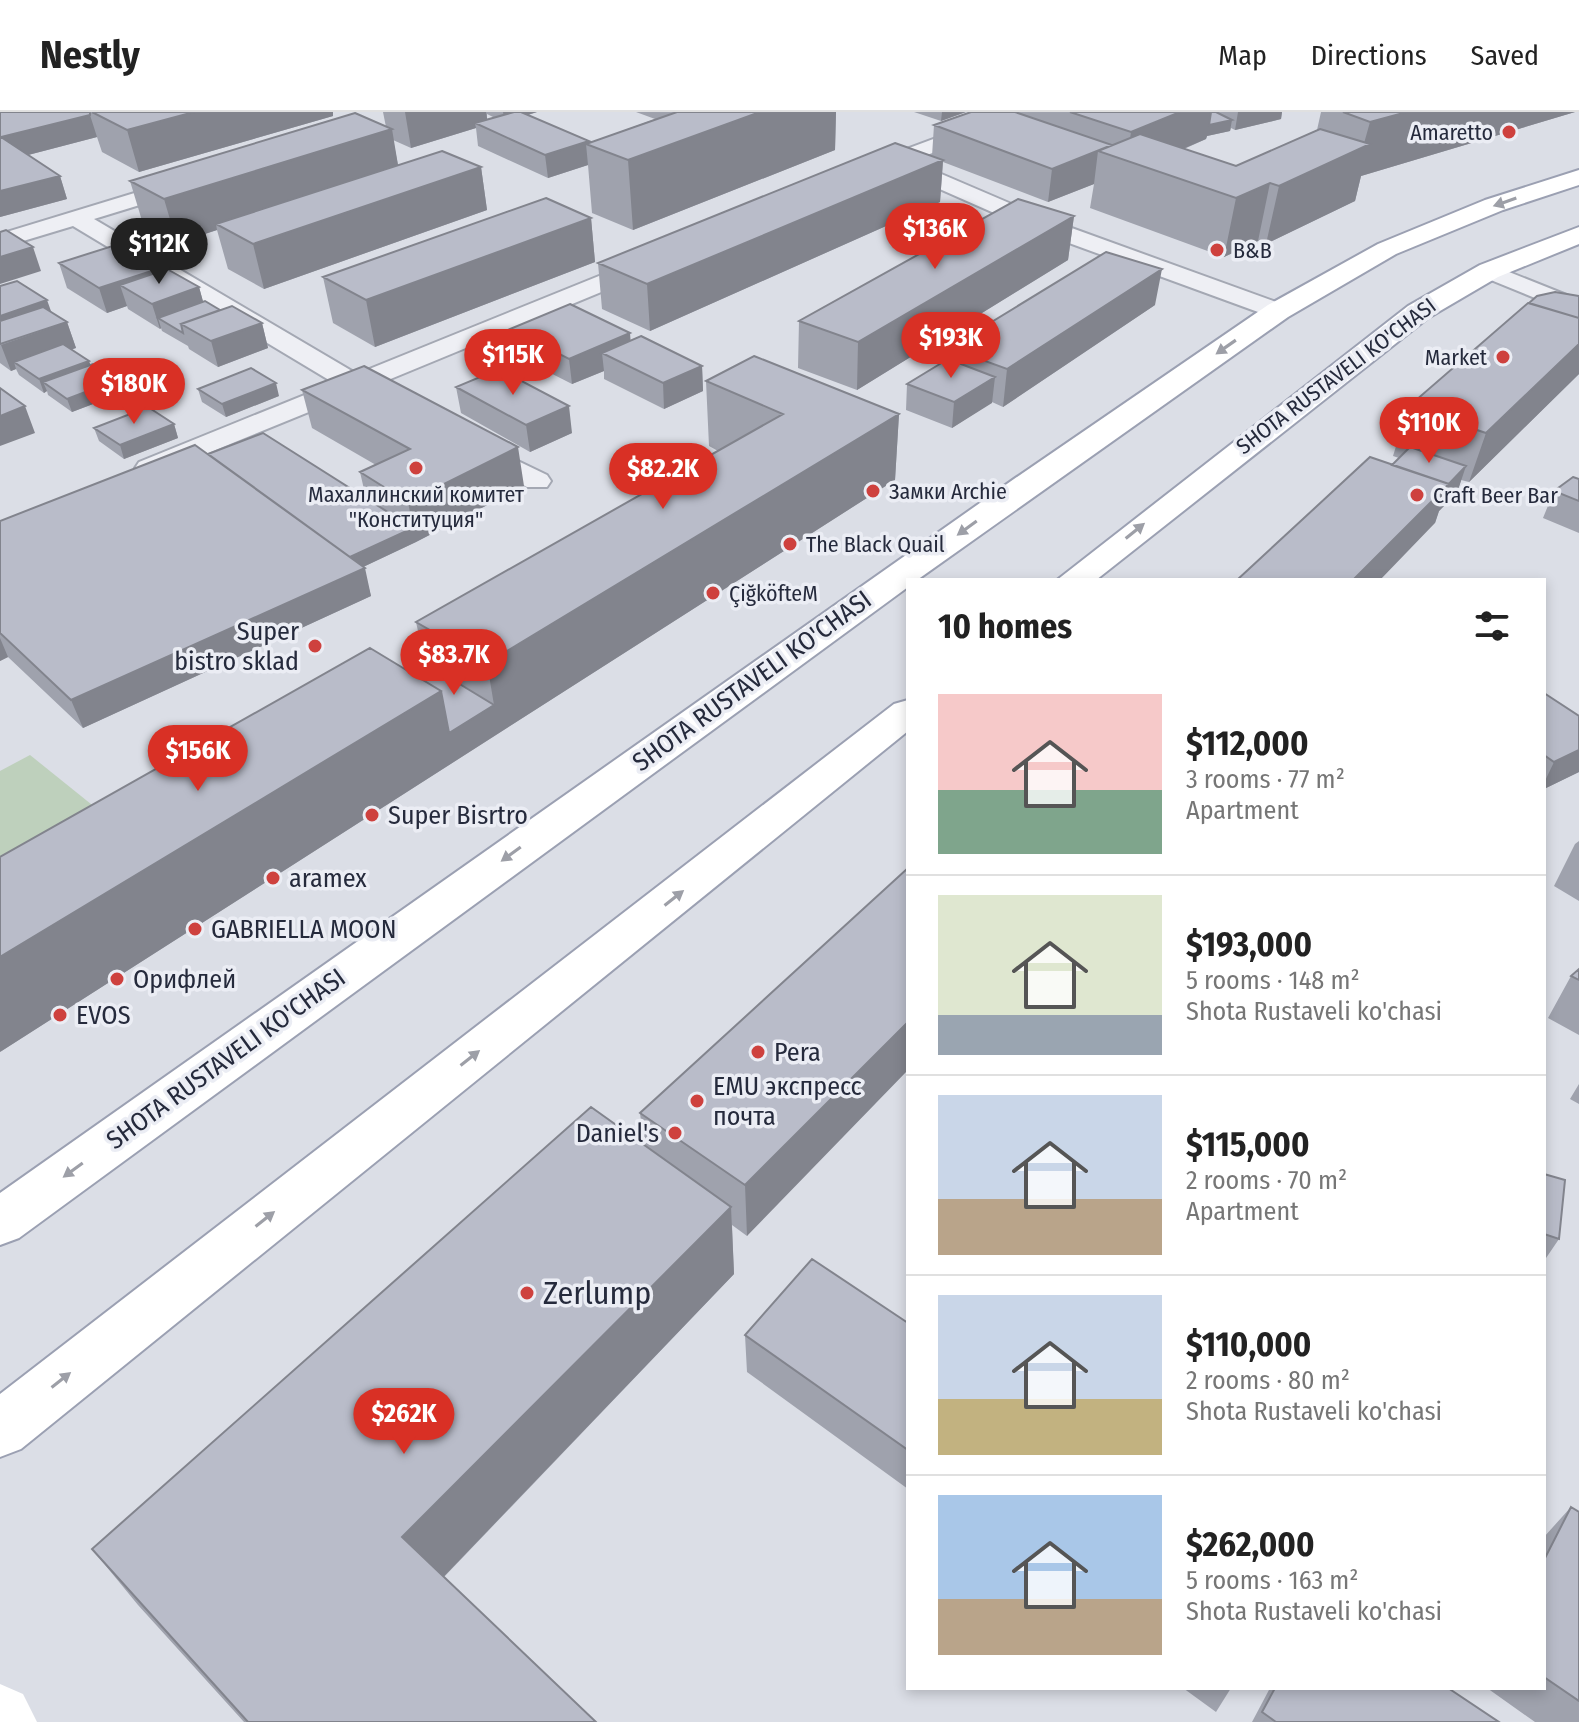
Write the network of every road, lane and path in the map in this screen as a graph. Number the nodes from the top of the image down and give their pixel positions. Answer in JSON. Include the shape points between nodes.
{"nodes":[{"id":1,"x":1024,"y":112,"type":"edge"},
{"id":2,"x":891,"y":160,"type":"junction"},
{"id":3,"x":1579,"y":177,"type":"edge"},
{"id":4,"x":202,"y":178,"type":"edge"},
{"id":5,"x":848,"y":179,"type":"edge"},
{"id":6,"x":76,"y":218,"type":"junction"},
{"id":7,"x":1579,"y":235,"type":"edge"},
{"id":8,"x":0,"y":241,"type":"edge"},
{"id":9,"x":674,"y":254,"type":"edge"},
{"id":10,"x":1489,"y":271,"type":"junction"},
{"id":11,"x":1579,"y":309,"type":"edge"},
{"id":12,"x":1278,"y":311,"type":"junction"},
{"id":13,"x":356,"y":385,"type":"junction"},
{"id":14,"x":398,"y":407,"type":"edge"},
{"id":15,"x":453,"y":437,"type":"edge"},
{"id":16,"x":128,"y":476,"type":"edge"},
{"id":17,"x":537,"y":481,"type":"dead end"},
{"id":18,"x":1077,"y":578,"type":"edge"},
{"id":19,"x":906,"y":714,"type":"edge"},
{"id":20,"x":0,"y":1222,"type":"edge"},
{"id":21,"x":0,"y":1429,"type":"edge"},
{"id":22,"x":0,"y":1717,"type":"edge"},
{"id":23,"x":4,"y":1722,"type":"edge"}],
"edges":[{"from":1,"to":2,"type":"street"},
{"from":2,"to":5,"type":"street"},
{"from":2,"to":12,"type":"street","via":[[1061,235]]},
{"from":3,"to":12,"type":"main road","name":"SHOTA RUSTAVELI KO'CHASI","one_way":true,"via":[[1387,249]]},
{"from":4,"to":6,"type":"street"},
{"from":6,"to":8,"type":"street"},
{"from":6,"to":13,"type":"street"},
{"from":7,"to":10,"type":"main road","name":"SHOTA RUSTAVELI KO'CHASI"},
{"from":9,"to":13,"type":"street"},
{"from":10,"to":11,"type":"street"},
{"from":18,"to":10,"type":"main road","name":"SHOTA RUSTAVELI KO'CHASI","one_way":true,"via":[[1373,344]]},
{"from":12,"to":20,"type":"main road","name":"SHOTA RUSTAVELI KO'CHASI","one_way":true,"via":[[832,624]]},
{"from":13,"to":14,"type":"street"},
{"from":13,"to":16,"type":"street"},
{"from":15,"to":17,"type":"street"},
{"from":21,"to":19,"type":"main road","one_way":true},
{"from":22,"to":23,"type":"main road"}]}
